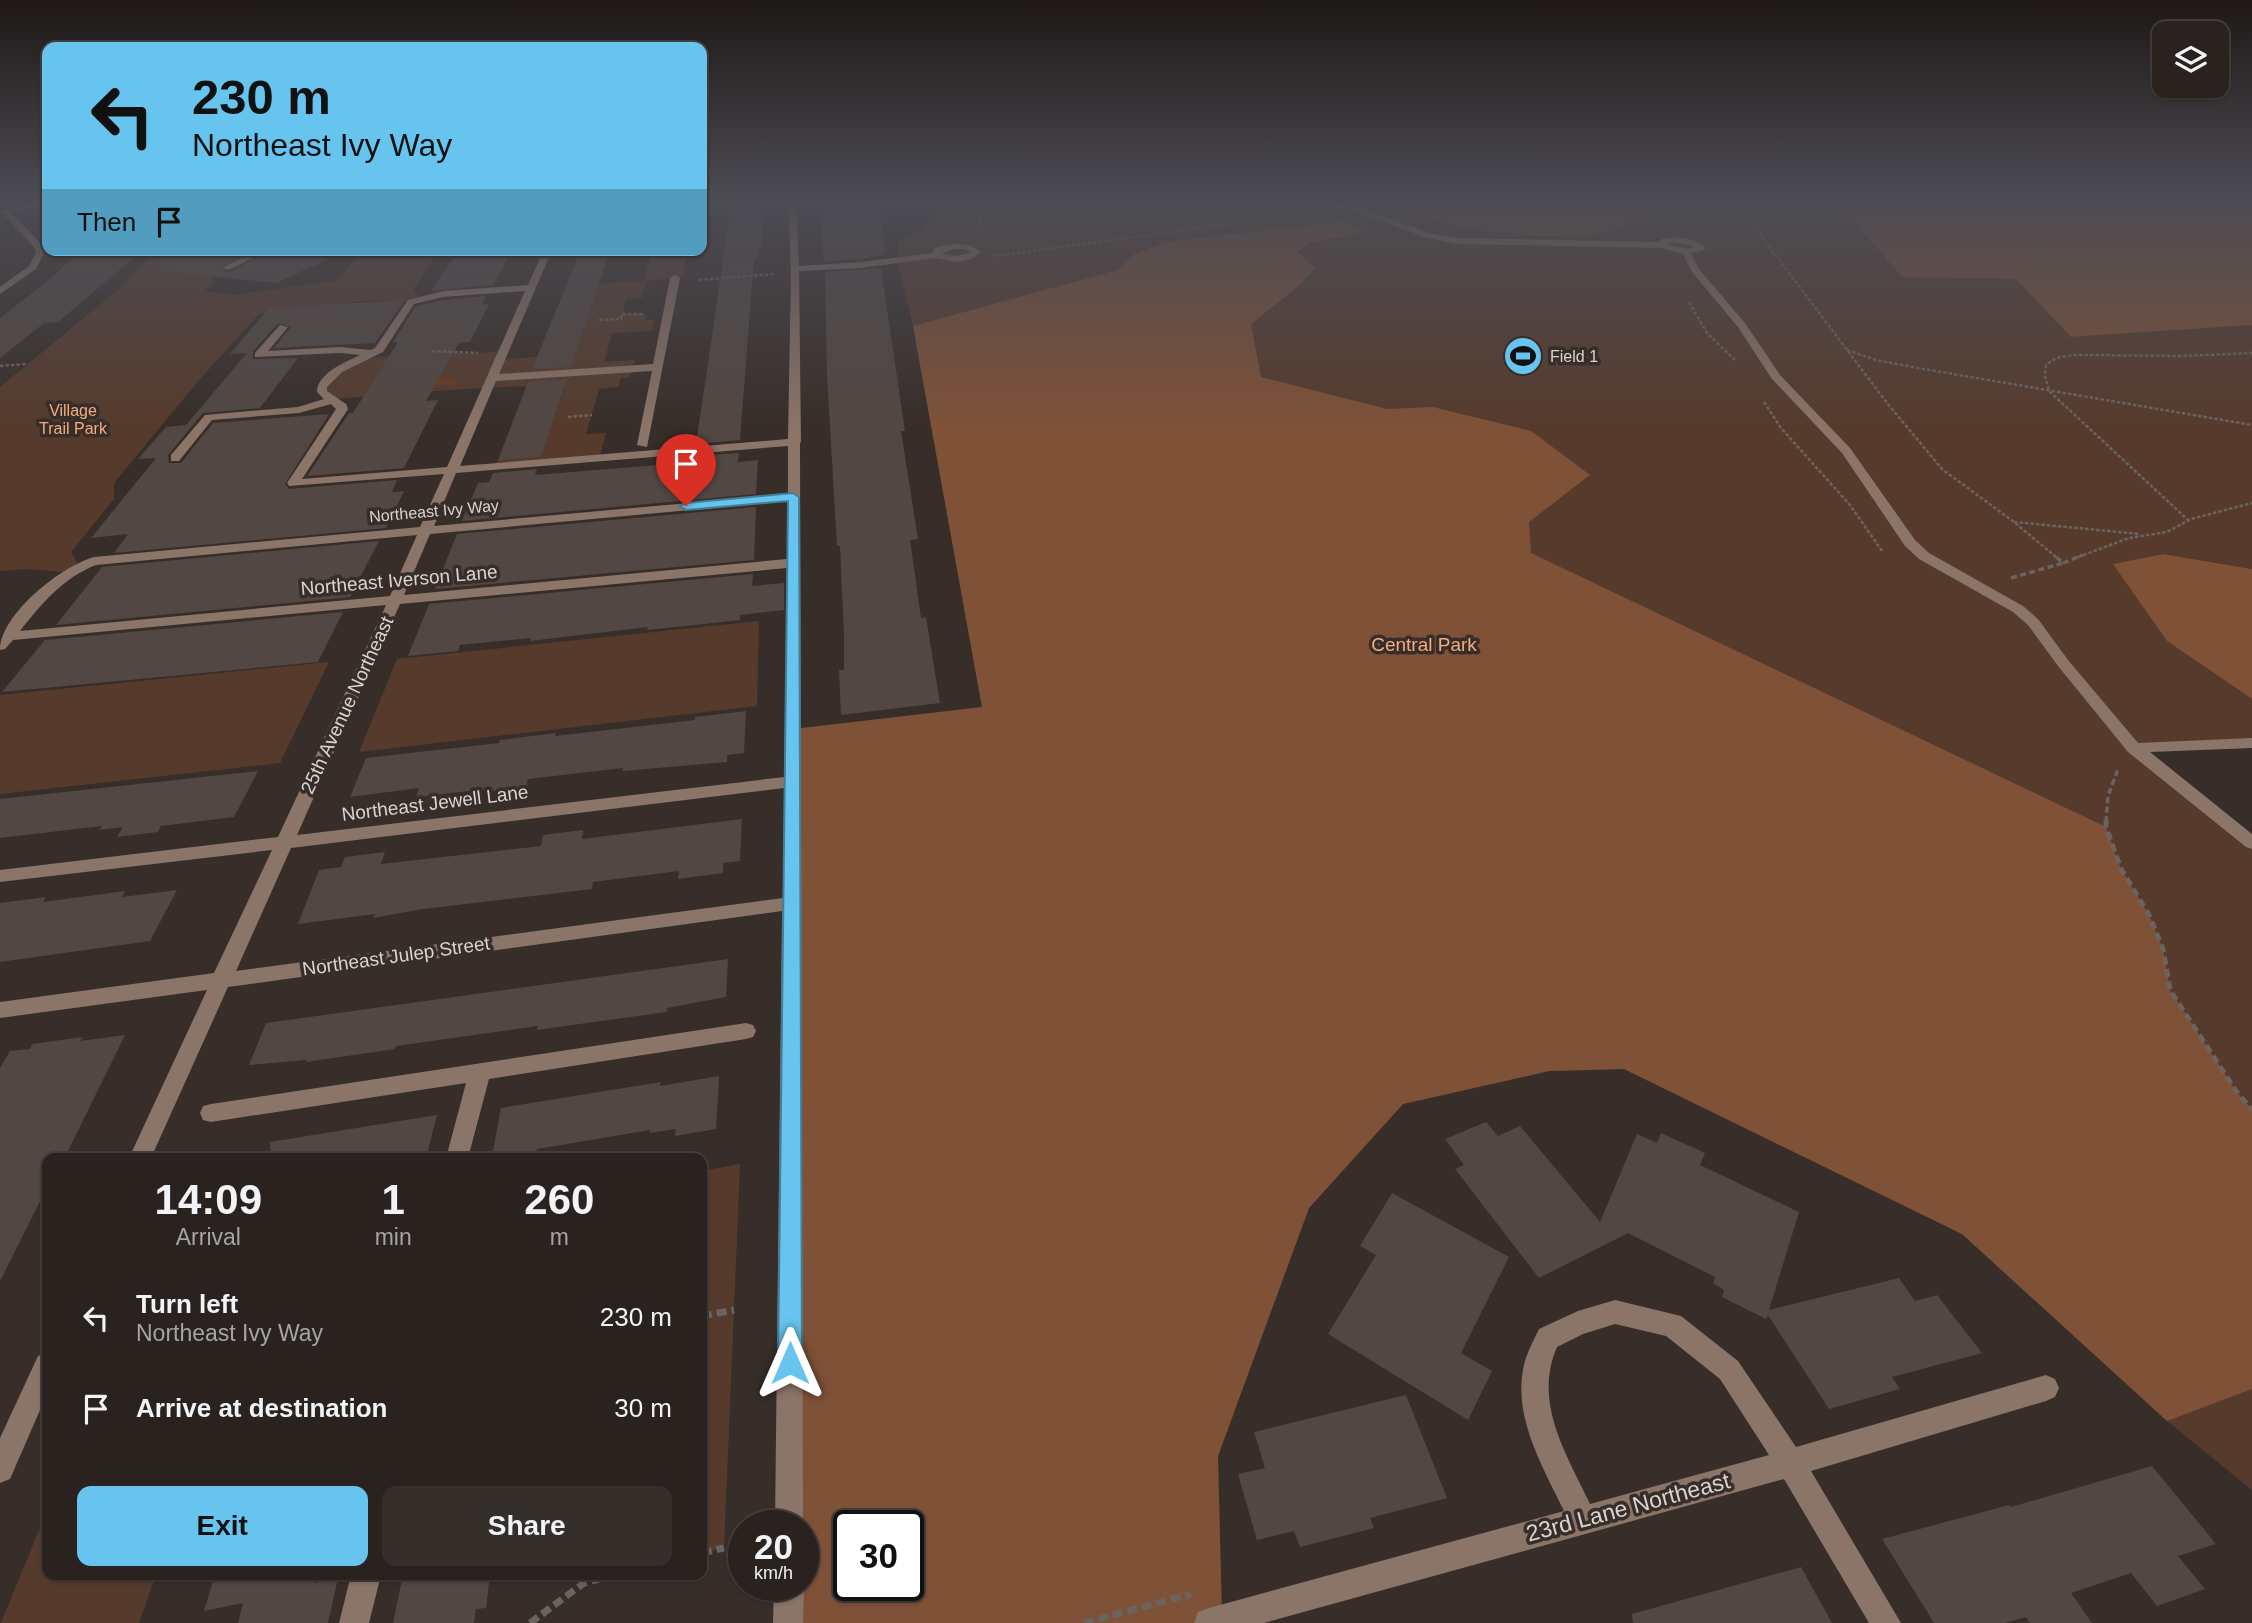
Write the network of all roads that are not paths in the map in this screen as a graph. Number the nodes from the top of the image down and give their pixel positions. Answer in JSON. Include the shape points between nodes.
{"nodes":[{"id":1,"x":21,"y":276,"type":"edge"},
{"id":2,"x":536,"y":276,"type":"edge"},
{"id":3,"x":795,"y":276,"type":"edge"},
{"id":4,"x":1700,"y":276,"type":"edge"},
{"id":5,"x":675,"y":278,"type":"dead end"},
{"id":6,"x":531,"y":288,"type":"junction"},
{"id":7,"x":0,"y":291,"type":"edge"},
{"id":8,"x":282,"y":327,"type":"dead end"},
{"id":9,"x":373,"y":354,"type":"junction"},
{"id":10,"x":658,"y":367,"type":"junction"},
{"id":11,"x":492,"y":378,"type":"junction"},
{"id":12,"x":331,"y":400,"type":"junction"},
{"id":13,"x":794,"y":442,"type":"junction"},
{"id":14,"x":643,"y":445,"type":"dead end"},
{"id":15,"x":176,"y":458,"type":"dead end"},
{"id":16,"x":451,"y":470,"type":"junction"},
{"id":17,"x":793,"y":497,"type":"junction"},
{"id":18,"x":425,"y":530,"type":"junction"},
{"id":19,"x":793,"y":563,"type":"junction"},
{"id":20,"x":395,"y":600,"type":"junction"},
{"id":21,"x":4,"y":641,"type":"edge"},
{"id":22,"x":2252,"y":743,"type":"edge"},
{"id":23,"x":2134,"y":748,"type":"junction"},
{"id":24,"x":792,"y":782,"type":"junction"},
{"id":25,"x":2249,"y":837,"type":"edge"},
{"id":26,"x":284,"y":842,"type":"junction"},
{"id":27,"x":0,"y":876,"type":"edge"},
{"id":28,"x":792,"y":903,"type":"junction"},
{"id":29,"x":222,"y":979,"type":"junction"},
{"id":30,"x":0,"y":1010,"type":"edge"},
{"id":31,"x":746,"y":1031,"type":"dead end"},
{"id":32,"x":480,"y":1072,"type":"junction"},
{"id":33,"x":211,"y":1113,"type":"dead end"},
{"id":34,"x":143,"y":1153,"type":"edge"},
{"id":35,"x":458,"y":1153,"type":"edge"},
{"id":36,"x":42,"y":1376,"type":"edge"},
{"id":37,"x":2046,"y":1388,"type":"dead end"},
{"id":38,"x":1790,"y":1463,"type":"junction"},
{"id":39,"x":0,"y":1469,"type":"edge"},
{"id":40,"x":789,"y":1510,"type":"edge"},
{"id":41,"x":1583,"y":1520,"type":"junction"},
{"id":42,"x":365,"y":1580,"type":"edge"},
{"id":43,"x":789,"y":1601,"type":"edge"},
{"id":44,"x":354,"y":1623,"type":"edge"},
{"id":45,"x":788,"y":1623,"type":"edge"},
{"id":46,"x":1209,"y":1623,"type":"edge"},
{"id":47,"x":1886,"y":1623,"type":"edge"}],
"edges":[{"from":1,"to":7,"type":"street"},
{"from":2,"to":6,"type":"street","name":"25th Avenue Northeast"},
{"from":3,"to":13,"type":"street"},
{"from":4,"to":23,"type":"street","via":[[1742,325],[1776,377],[1846,451],[1910,543],[1938,565],[1999,596],[2033,622]]},
{"from":5,"to":10,"type":"street"},
{"from":6,"to":9,"type":"street","via":[[420,298],[408,305]]},
{"from":6,"to":11,"type":"street","name":"25th Avenue Northeast"},
{"from":8,"to":9,"type":"street","via":[[259,355],[340,350]]},
{"from":9,"to":12,"type":"street","via":[[327,378],[321,386]]},
{"from":10,"to":11,"type":"street"},
{"from":10,"to":14,"type":"street"},
{"from":11,"to":16,"type":"street","name":"25th Avenue Northeast"},
{"from":12,"to":15,"type":"street","via":[[299,410],[209,417]]},
{"from":12,"to":16,"type":"street","via":[[342,409],[293,483]]},
{"from":13,"to":16,"type":"street"},
{"from":13,"to":17,"type":"street"},
{"from":16,"to":18,"type":"street","name":"25th Avenue Northeast"},
{"from":17,"to":18,"type":"street","name":"Northeast Ivy Way"},
{"from":17,"to":19,"type":"street"},
{"from":18,"to":20,"type":"street","name":"25th Avenue Northeast"},
{"from":18,"to":21,"type":"street","name":"Northeast Ivy Way","via":[[79,565],[52,583]]},
{"from":19,"to":20,"type":"street","name":"Northeast Iverson Lane"},
{"from":19,"to":24,"type":"street"},
{"from":20,"to":21,"type":"street","name":"Northeast Iverson Lane"},
{"from":20,"to":26,"type":"street","name":"25th Avenue Northeast"},
{"from":22,"to":23,"type":"street"},
{"from":23,"to":25,"type":"street"},
{"from":24,"to":26,"type":"street","name":"Northeast Jewell Lane"},
{"from":24,"to":28,"type":"street"},
{"from":26,"to":27,"type":"street","name":"Northeast Jewell Lane"},
{"from":26,"to":29,"type":"street","name":"25th Avenue Northeast"},
{"from":28,"to":29,"type":"street","name":"Northeast Julep Street"},
{"from":28,"to":40,"type":"street"},
{"from":29,"to":30,"type":"street","name":"Northeast Julep Street"},
{"from":29,"to":34,"type":"street","name":"25th Avenue Northeast"},
{"from":31,"to":32,"type":"street"},
{"from":32,"to":33,"type":"street"},
{"from":32,"to":35,"type":"street"},
{"from":36,"to":39,"type":"street"},
{"from":37,"to":38,"type":"street","name":"23rd Lane Northeast"},
{"from":38,"to":41,"type":"street","name":"23rd Lane Northeast"},
{"from":38,"to":41,"type":"street","via":[[1729,1370],[1672,1325],[1615,1312],[1548,1338],[1535,1371],[1535,1408]]},
{"from":38,"to":47,"type":"street"},
{"from":41,"to":46,"type":"street","name":"23rd Lane Northeast"},
{"from":42,"to":44,"type":"street"},
{"from":43,"to":45,"type":"street"}]}
